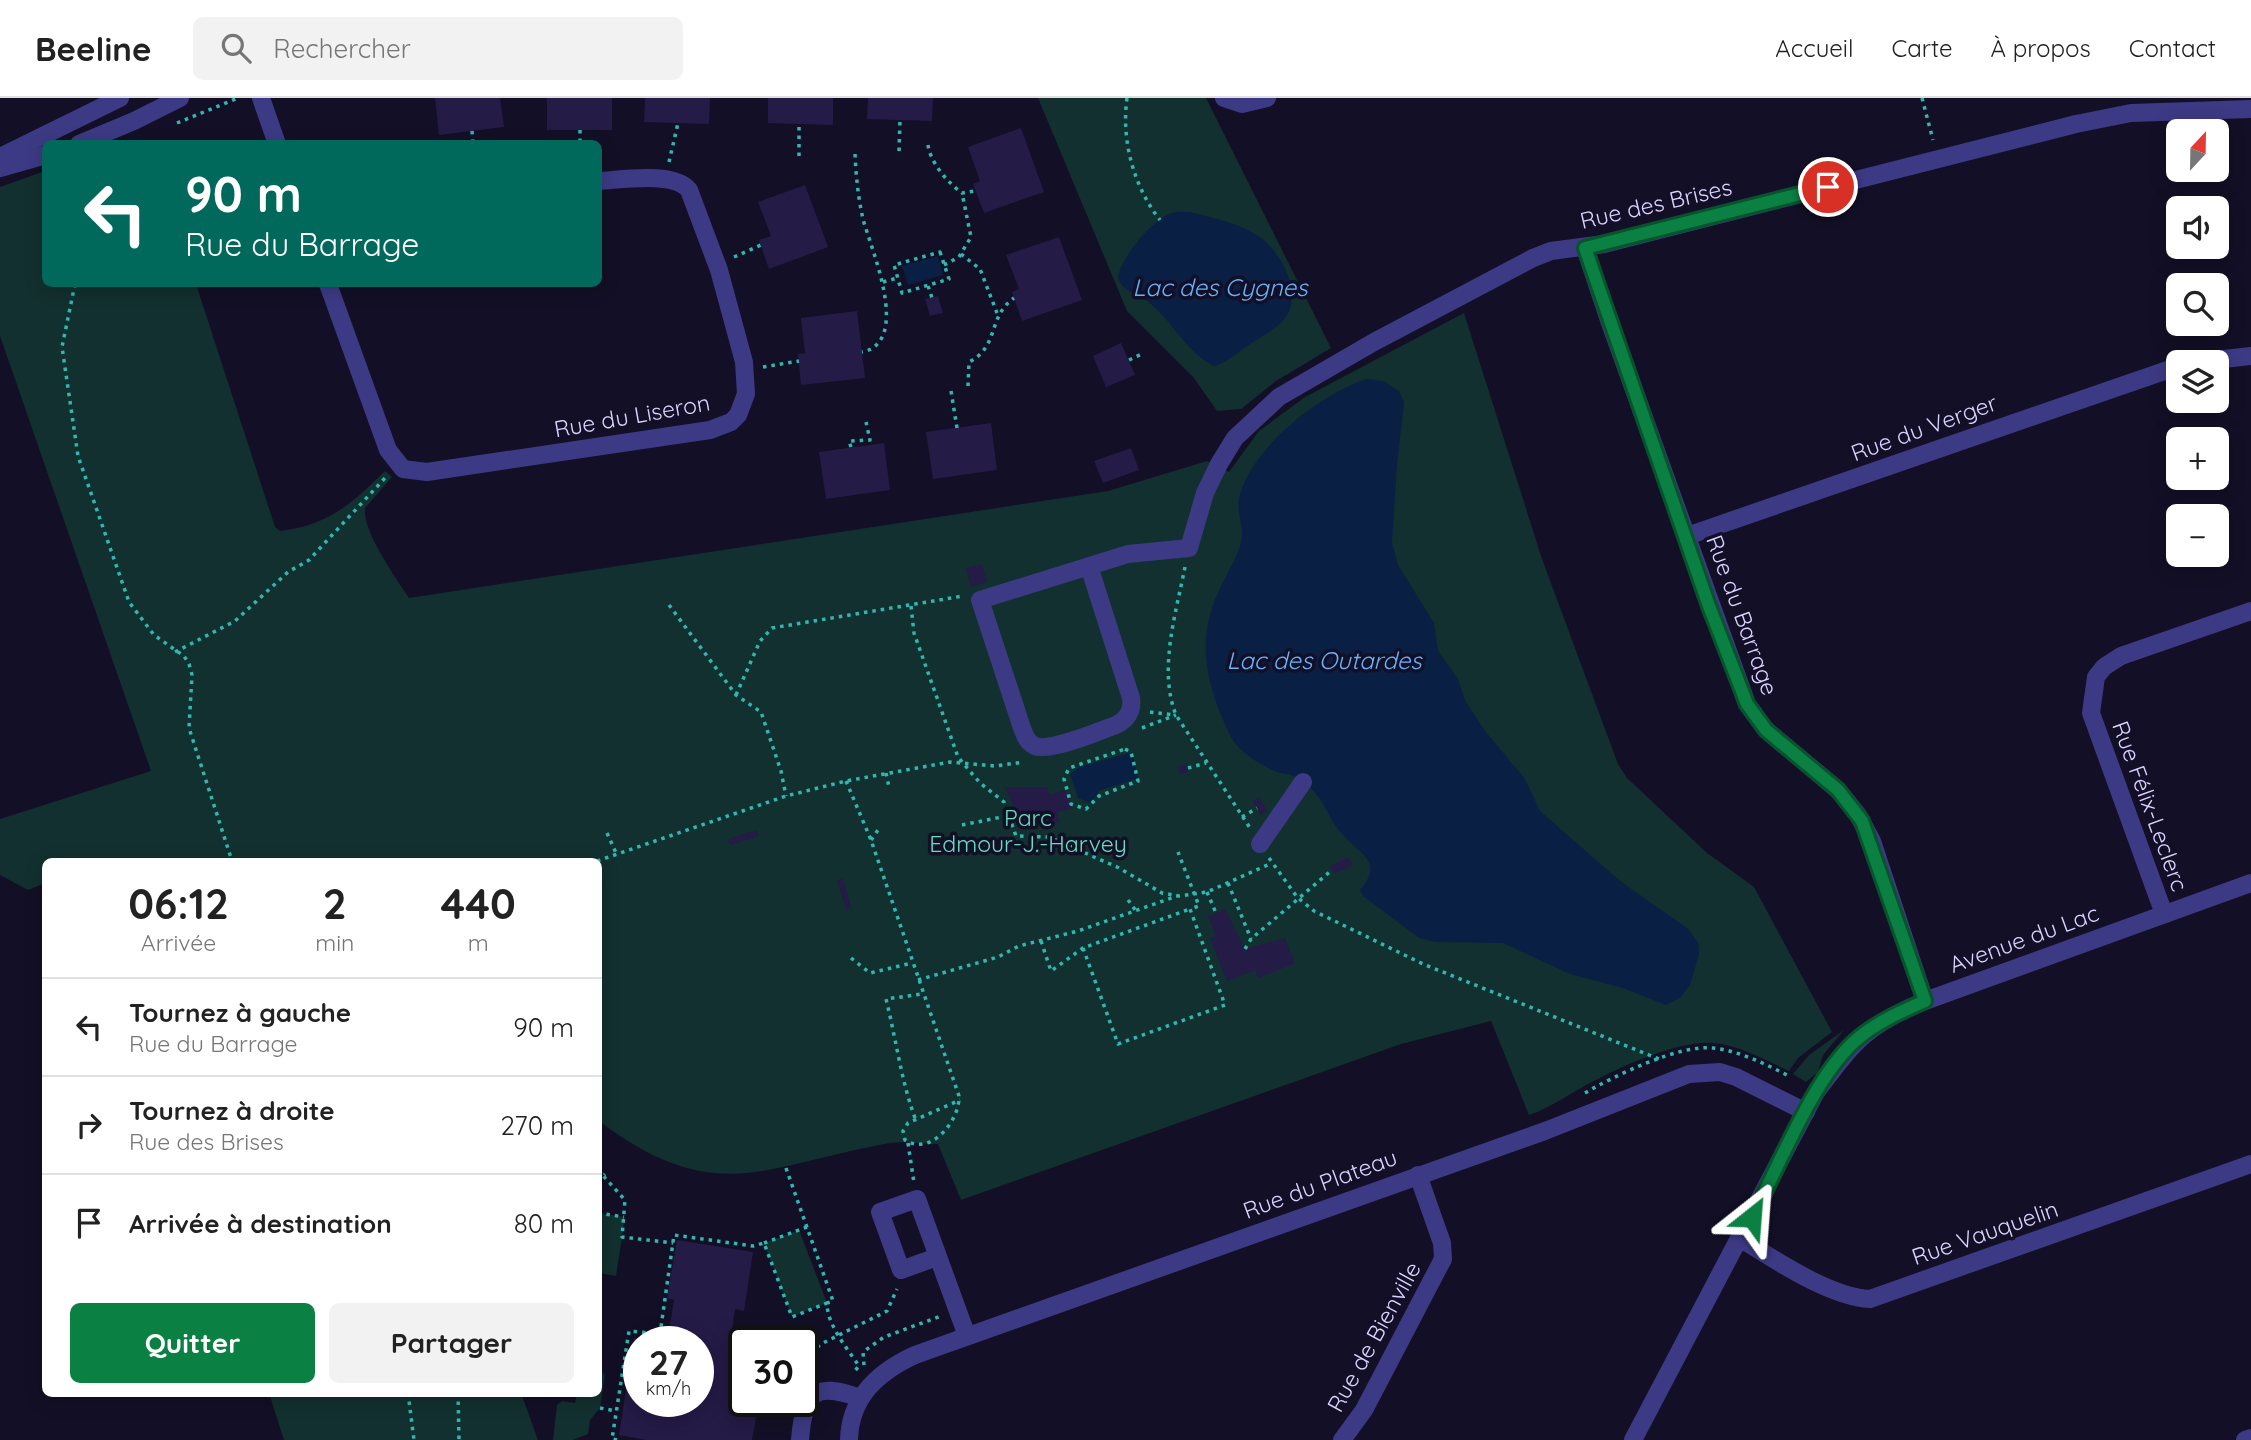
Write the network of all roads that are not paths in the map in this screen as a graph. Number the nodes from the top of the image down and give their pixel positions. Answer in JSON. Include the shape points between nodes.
{"nodes":[{"id":1,"x":120,"y":98,"type":"edge"},
{"id":2,"x":180,"y":98,"type":"edge"},
{"id":3,"x":261,"y":98,"type":"edge"},
{"id":4,"x":1224,"y":98,"type":"edge"},
{"id":5,"x":1267,"y":98,"type":"edge"},
{"id":6,"x":2251,"y":109,"type":"edge"},
{"id":7,"x":89,"y":140,"type":"edge"},
{"id":8,"x":276,"y":140,"type":"edge"},
{"id":9,"x":42,"y":156,"type":"edge"},
{"id":10,"x":0,"y":157,"type":"edge"},
{"id":11,"x":0,"y":168,"type":"edge"},
{"id":12,"x":602,"y":181,"type":"edge"},
{"id":13,"x":1585,"y":248,"type":"junction"},
{"id":14,"x":329,"y":287,"type":"edge"},
{"id":15,"x":2251,"y":356,"type":"edge"},
{"id":16,"x":2229,"y":358,"type":"edge"},
{"id":17,"x":2166,"y":370,"type":"edge"},
{"id":18,"x":1687,"y":536,"type":"junction"},
{"id":19,"x":1089,"y":566,"type":"junction"},
{"id":20,"x":2251,"y":611,"type":"edge"},
{"id":21,"x":1303,"y":782,"type":"dead end"},
{"id":22,"x":1260,"y":844,"type":"road end"},
{"id":23,"x":2251,"y":883,"type":"edge"},
{"id":24,"x":2164,"y":914,"type":"junction"},
{"id":25,"x":1925,"y":1001,"type":"junction"},
{"id":26,"x":1806,"y":1112,"type":"junction"},
{"id":27,"x":2251,"y":1164,"type":"edge"},
{"id":28,"x":1418,"y":1175,"type":"junction"},
{"id":29,"x":1741,"y":1239,"type":"junction"},
{"id":30,"x":937,"y":1257,"type":"junction"},
{"id":31,"x":967,"y":1336,"type":"junction"},
{"id":32,"x":860,"y":1398,"type":"junction"},
{"id":33,"x":2251,"y":1438,"type":"edge"},
{"id":34,"x":800,"y":1440,"type":"edge"},
{"id":35,"x":849,"y":1440,"type":"edge"},
{"id":36,"x":1342,"y":1440,"type":"edge"},
{"id":37,"x":1633,"y":1440,"type":"edge"},
{"id":38,"x":2245,"y":1440,"type":"edge"}],
"edges":[{"from":1,"to":10,"type":"street"},
{"from":2,"to":7,"type":"street"},
{"from":3,"to":8,"type":"street"},
{"from":4,"to":5,"type":"street","via":[[1242,104]]},
{"from":6,"to":13,"type":"street","name":"Rue des Brises","via":[[2110,117]]},
{"from":9,"to":11,"type":"street"},
{"from":12,"to":14,"type":"street","name":"Rue du Liseron","via":[[668,179],[688,190],[717,264],[744,369],[746,394],[742,409],[731,422],[710,430],[414,471],[397,464],[387,450]]},
{"from":13,"to":18,"type":"street","name":"Rue du Barrage"},
{"from":13,"to":19,"type":"street","name":"Rue des Brises","via":[[1533,258],[1271,403],[1235,438],[1219,464],[1188,548],[1128,554]]},
{"from":15,"to":16,"type":"street"},
{"from":17,"to":18,"type":"street","name":"Rue du Verger"},
{"from":18,"to":25,"type":"street","name":"Rue du Barrage","via":[[1747,704],[1773,736],[1838,790],[1864,825]]},
{"from":19,"to":19,"type":"street","via":[[980,600],[1027,740],[1038,747],[1116,725],[1131,709]]},
{"from":20,"to":24,"type":"street","name":"Rue Félix-Leclerc","via":[[2121,656],[2104,667],[2093,686],[2093,723]]},
{"from":21,"to":22,"type":"street"},
{"from":23,"to":24,"type":"street","name":"Avenue du Lac"},
{"from":24,"to":25,"type":"street","name":"Avenue du Lac"},
{"from":25,"to":26,"type":"street","name":"Avenue du Lac","via":[[1888,1018],[1855,1041]]},
{"from":26,"to":28,"type":"street","name":"Rue du Plateau","via":[[1736,1077],[1720,1072],[1689,1074]]},
{"from":26,"to":29,"type":"street","name":"Avenue du Lac"},
{"from":27,"to":29,"type":"street","name":"Rue Vauquelin","via":[[1870,1299],[1825,1286]]},
{"from":28,"to":31,"type":"street","name":"Rue du Plateau"},
{"from":28,"to":36,"type":"street","name":"Rue de Bienville","via":[[1442,1243],[1443,1259],[1364,1410]]},
{"from":29,"to":37,"type":"street","name":"Avenue du Lac"},
{"from":30,"to":30,"type":"street","via":[[917,1199],[880,1212],[901,1270]]},
{"from":30,"to":31,"type":"street"},
{"from":31,"to":32,"type":"street","name":"Rue du Plateau","via":[[898,1363]]},
{"from":32,"to":34,"type":"street","via":[[831,1388],[815,1393],[805,1403]]},
{"from":32,"to":35,"type":"street"},
{"from":33,"to":38,"type":"street"}]}
